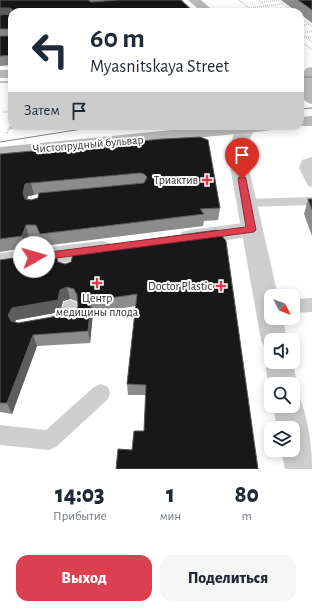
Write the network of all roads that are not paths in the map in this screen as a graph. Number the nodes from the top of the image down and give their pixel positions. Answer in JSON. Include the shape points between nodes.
{"nodes":[{"id":1,"x":194,"y":0,"type":"edge"},
{"id":2,"x":204,"y":8,"type":"edge"},
{"id":3,"x":312,"y":71,"type":"edge"},
{"id":4,"x":304,"y":79,"type":"edge"},
{"id":5,"x":304,"y":89,"type":"edge"},
{"id":6,"x":312,"y":99,"type":"edge"},
{"id":7,"x":224,"y":130,"type":"edge"},
{"id":8,"x":250,"y":130,"type":"edge"},
{"id":9,"x":0,"y":152,"type":"edge"},
{"id":10,"x":312,"y":161,"type":"edge"},
{"id":11,"x":312,"y":182,"type":"edge"},
{"id":12,"x":312,"y":201,"type":"edge"},
{"id":13,"x":246,"y":203,"type":"junction"},
{"id":14,"x":251,"y":230,"type":"junction"},
{"id":15,"x":170,"y":240,"type":"edge"},
{"id":16,"x":122,"y":246,"type":"edge"},
{"id":17,"x":0,"y":262,"type":"edge"},
{"id":18,"x":265,"y":289,"type":"edge"},
{"id":19,"x":312,"y":305,"type":"edge"},
{"id":20,"x":300,"y":306,"type":"edge"},
{"id":21,"x":70,"y":307,"type":"dead end"},
{"id":22,"x":43,"y":323,"type":"edge"},
{"id":23,"x":101,"y":393,"type":"dead end"},
{"id":24,"x":0,"y":435,"type":"edge"},
{"id":25,"x":298,"y":457,"type":"edge"},
{"id":26,"x":301,"y":469,"type":"edge"}],
"edges":[{"from":1,"to":2,"type":"main road"},
{"from":3,"to":4,"type":"main road"},
{"from":5,"to":6,"type":"main road"},
{"from":7,"to":9,"type":"main road","name":"Чистопрудный бульвар"},
{"from":8,"to":13,"type":"street","via":[[242,136],[238,155]]},
{"from":10,"to":11,"type":"lane","via":[[306,163],[304,168]]},
{"from":12,"to":13,"type":"lane"},
{"from":13,"to":14,"type":"street"},
{"from":14,"to":15,"type":"street"},
{"from":14,"to":18,"type":"street"},
{"from":16,"to":17,"type":"street","via":[[67,261],[34,250]]},
{"from":19,"to":20,"type":"lane"},
{"from":21,"to":22,"type":"lane","via":[[71,318]]},
{"from":23,"to":24,"type":"lane","via":[[49,440]]},
{"from":25,"to":26,"type":"street"}]}
